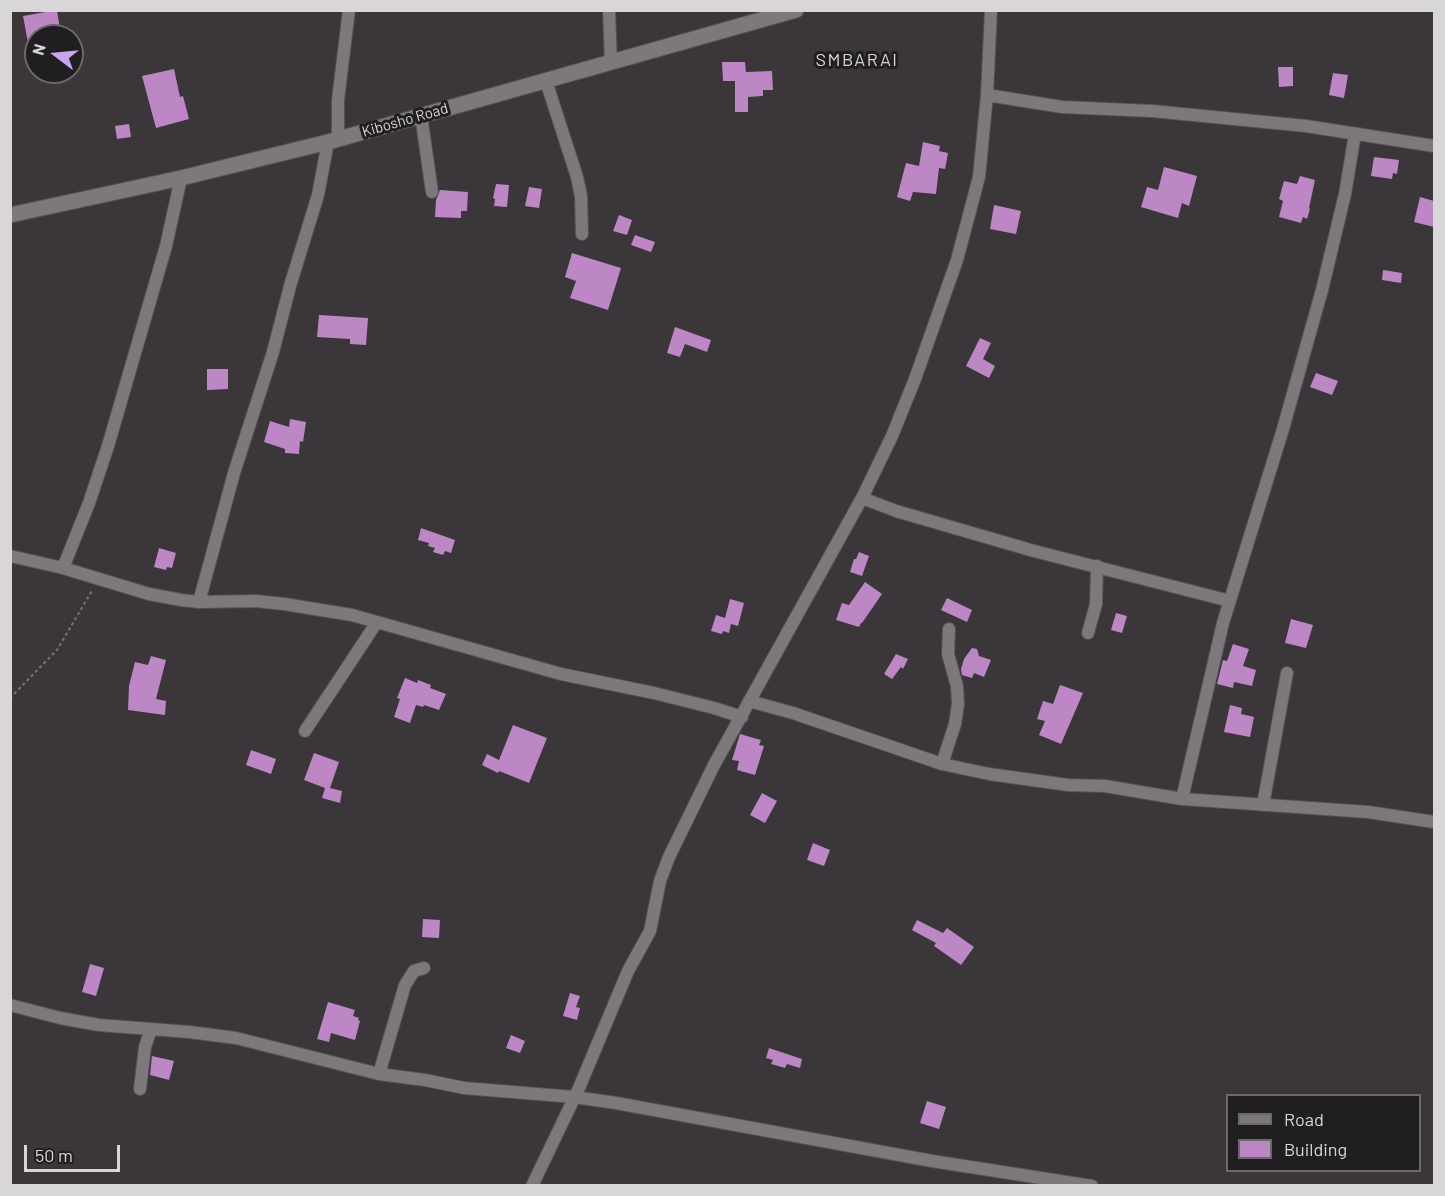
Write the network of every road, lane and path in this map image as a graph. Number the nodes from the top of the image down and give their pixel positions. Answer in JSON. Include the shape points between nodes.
{"nodes":[{"id":1,"x":349,"y":10,"type":"edge"},
{"id":2,"x":609,"y":10,"type":"edge"},
{"id":3,"x":796,"y":10,"type":"edge"},
{"id":4,"x":991,"y":10,"type":"edge"},
{"id":5,"x":611,"y":63,"type":"junction"},
{"id":6,"x":546,"y":81,"type":"junction"},
{"id":7,"x":987,"y":95,"type":"junction"},
{"id":8,"x":421,"y":115,"type":"junction"},
{"id":9,"x":1355,"y":134,"type":"junction"},
{"id":10,"x":333,"y":140,"type":"junction"},
{"id":11,"x":1434,"y":146,"type":"edge"},
{"id":12,"x":181,"y":178,"type":"junction"},
{"id":13,"x":432,"y":192,"type":"dead end"},
{"id":14,"x":10,"y":215,"type":"edge"},
{"id":15,"x":582,"y":234,"type":"dead end"},
{"id":16,"x":862,"y":498,"type":"junction"},
{"id":17,"x":10,"y":556,"type":"edge"},
{"id":18,"x":1097,"y":566,"type":"junction"},
{"id":19,"x":63,"y":568,"type":"junction"},
{"id":20,"x":99,"y":579,"type":"junction"},
{"id":21,"x":1230,"y":601,"type":"junction"},
{"id":22,"x":199,"y":603,"type":"junction"},
{"id":23,"x":377,"y":622,"type":"junction"},
{"id":24,"x":949,"y":629,"type":"dead end"},
{"id":25,"x":1088,"y":633,"type":"dead end"},
{"id":26,"x":1287,"y":673,"type":"dead end"},
{"id":27,"x":10,"y":698,"type":"edge"},
{"id":28,"x":749,"y":701,"type":"junction"},
{"id":29,"x":742,"y":717,"type":"junction"},
{"id":30,"x":305,"y":731,"type":"dead end"},
{"id":31,"x":942,"y":764,"type":"junction"},
{"id":32,"x":1182,"y":799,"type":"junction"},
{"id":33,"x":1263,"y":805,"type":"junction"},
{"id":34,"x":1434,"y":822,"type":"edge"},
{"id":35,"x":424,"y":968,"type":"dead end"},
{"id":36,"x":10,"y":1005,"type":"edge"},
{"id":37,"x":151,"y":1029,"type":"junction"},
{"id":38,"x":379,"y":1074,"type":"junction"},
{"id":39,"x":140,"y":1089,"type":"dead end"},
{"id":40,"x":574,"y":1097,"type":"junction"},
{"id":41,"x":532,"y":1185,"type":"edge"},
{"id":42,"x":1092,"y":1185,"type":"edge"}],
"edges":[{"from":1,"to":10,"type":"street"},
{"from":2,"to":5,"type":"street"},
{"from":3,"to":5,"type":"street","name":"Kibosho Road"},
{"from":4,"to":7,"type":"street"},
{"from":5,"to":6,"type":"street","name":"Kibosho Road"},
{"from":6,"to":8,"type":"street","name":"Kibosho Road"},
{"from":6,"to":15,"type":"street","via":[[577,177]]},
{"from":7,"to":9,"type":"street","via":[[1062,107],[1152,111]]},
{"from":7,"to":16,"type":"street","via":[[979,177],[957,260],[915,379]]},
{"from":8,"to":10,"type":"street","name":"Kibosho Road"},
{"from":8,"to":13,"type":"street"},
{"from":9,"to":11,"type":"street"},
{"from":9,"to":21,"type":"street","via":[[1345,194],[1314,321]]},
{"from":10,"to":12,"type":"street","name":"Kibosho Road"},
{"from":10,"to":22,"type":"street"},
{"from":12,"to":14,"type":"street","name":"Kibosho Road"},
{"from":12,"to":19,"type":"street","via":[[166,246],[111,435]]},
{"from":16,"to":18,"type":"street","via":[[1034,551]]},
{"from":16,"to":28,"type":"street"},
{"from":17,"to":19,"type":"street"},
{"from":18,"to":21,"type":"street"},
{"from":18,"to":25,"type":"street","via":[[1096,604]]},
{"from":19,"to":20,"type":"street"},
{"from":20,"to":22,"type":"street"},
{"from":20,"to":27,"type":"path","via":[[57,650]]},
{"from":21,"to":32,"type":"street"},
{"from":22,"to":23,"type":"street","via":[[284,604]]},
{"from":23,"to":29,"type":"street","via":[[561,674]]},
{"from":23,"to":30,"type":"street"},
{"from":24,"to":31,"type":"street","via":[[948,654],[958,704]]},
{"from":26,"to":33,"type":"street"},
{"from":28,"to":29,"type":"street"},
{"from":28,"to":31,"type":"street"},
{"from":29,"to":40,"type":"street","via":[[669,857],[650,931],[628,971]]},
{"from":31,"to":32,"type":"street","via":[[1027,780],[1105,786]]},
{"from":32,"to":33,"type":"street"},
{"from":33,"to":34,"type":"street","via":[[1368,812]]},
{"from":35,"to":38,"type":"street","via":[[414,971],[405,985]]},
{"from":36,"to":37,"type":"street","via":[[89,1024]]},
{"from":37,"to":38,"type":"street","via":[[236,1038]]},
{"from":37,"to":39,"type":"street"},
{"from":38,"to":40,"type":"street","via":[[464,1088]]},
{"from":40,"to":41,"type":"street"},
{"from":40,"to":42,"type":"street","via":[[932,1161]]}]}
